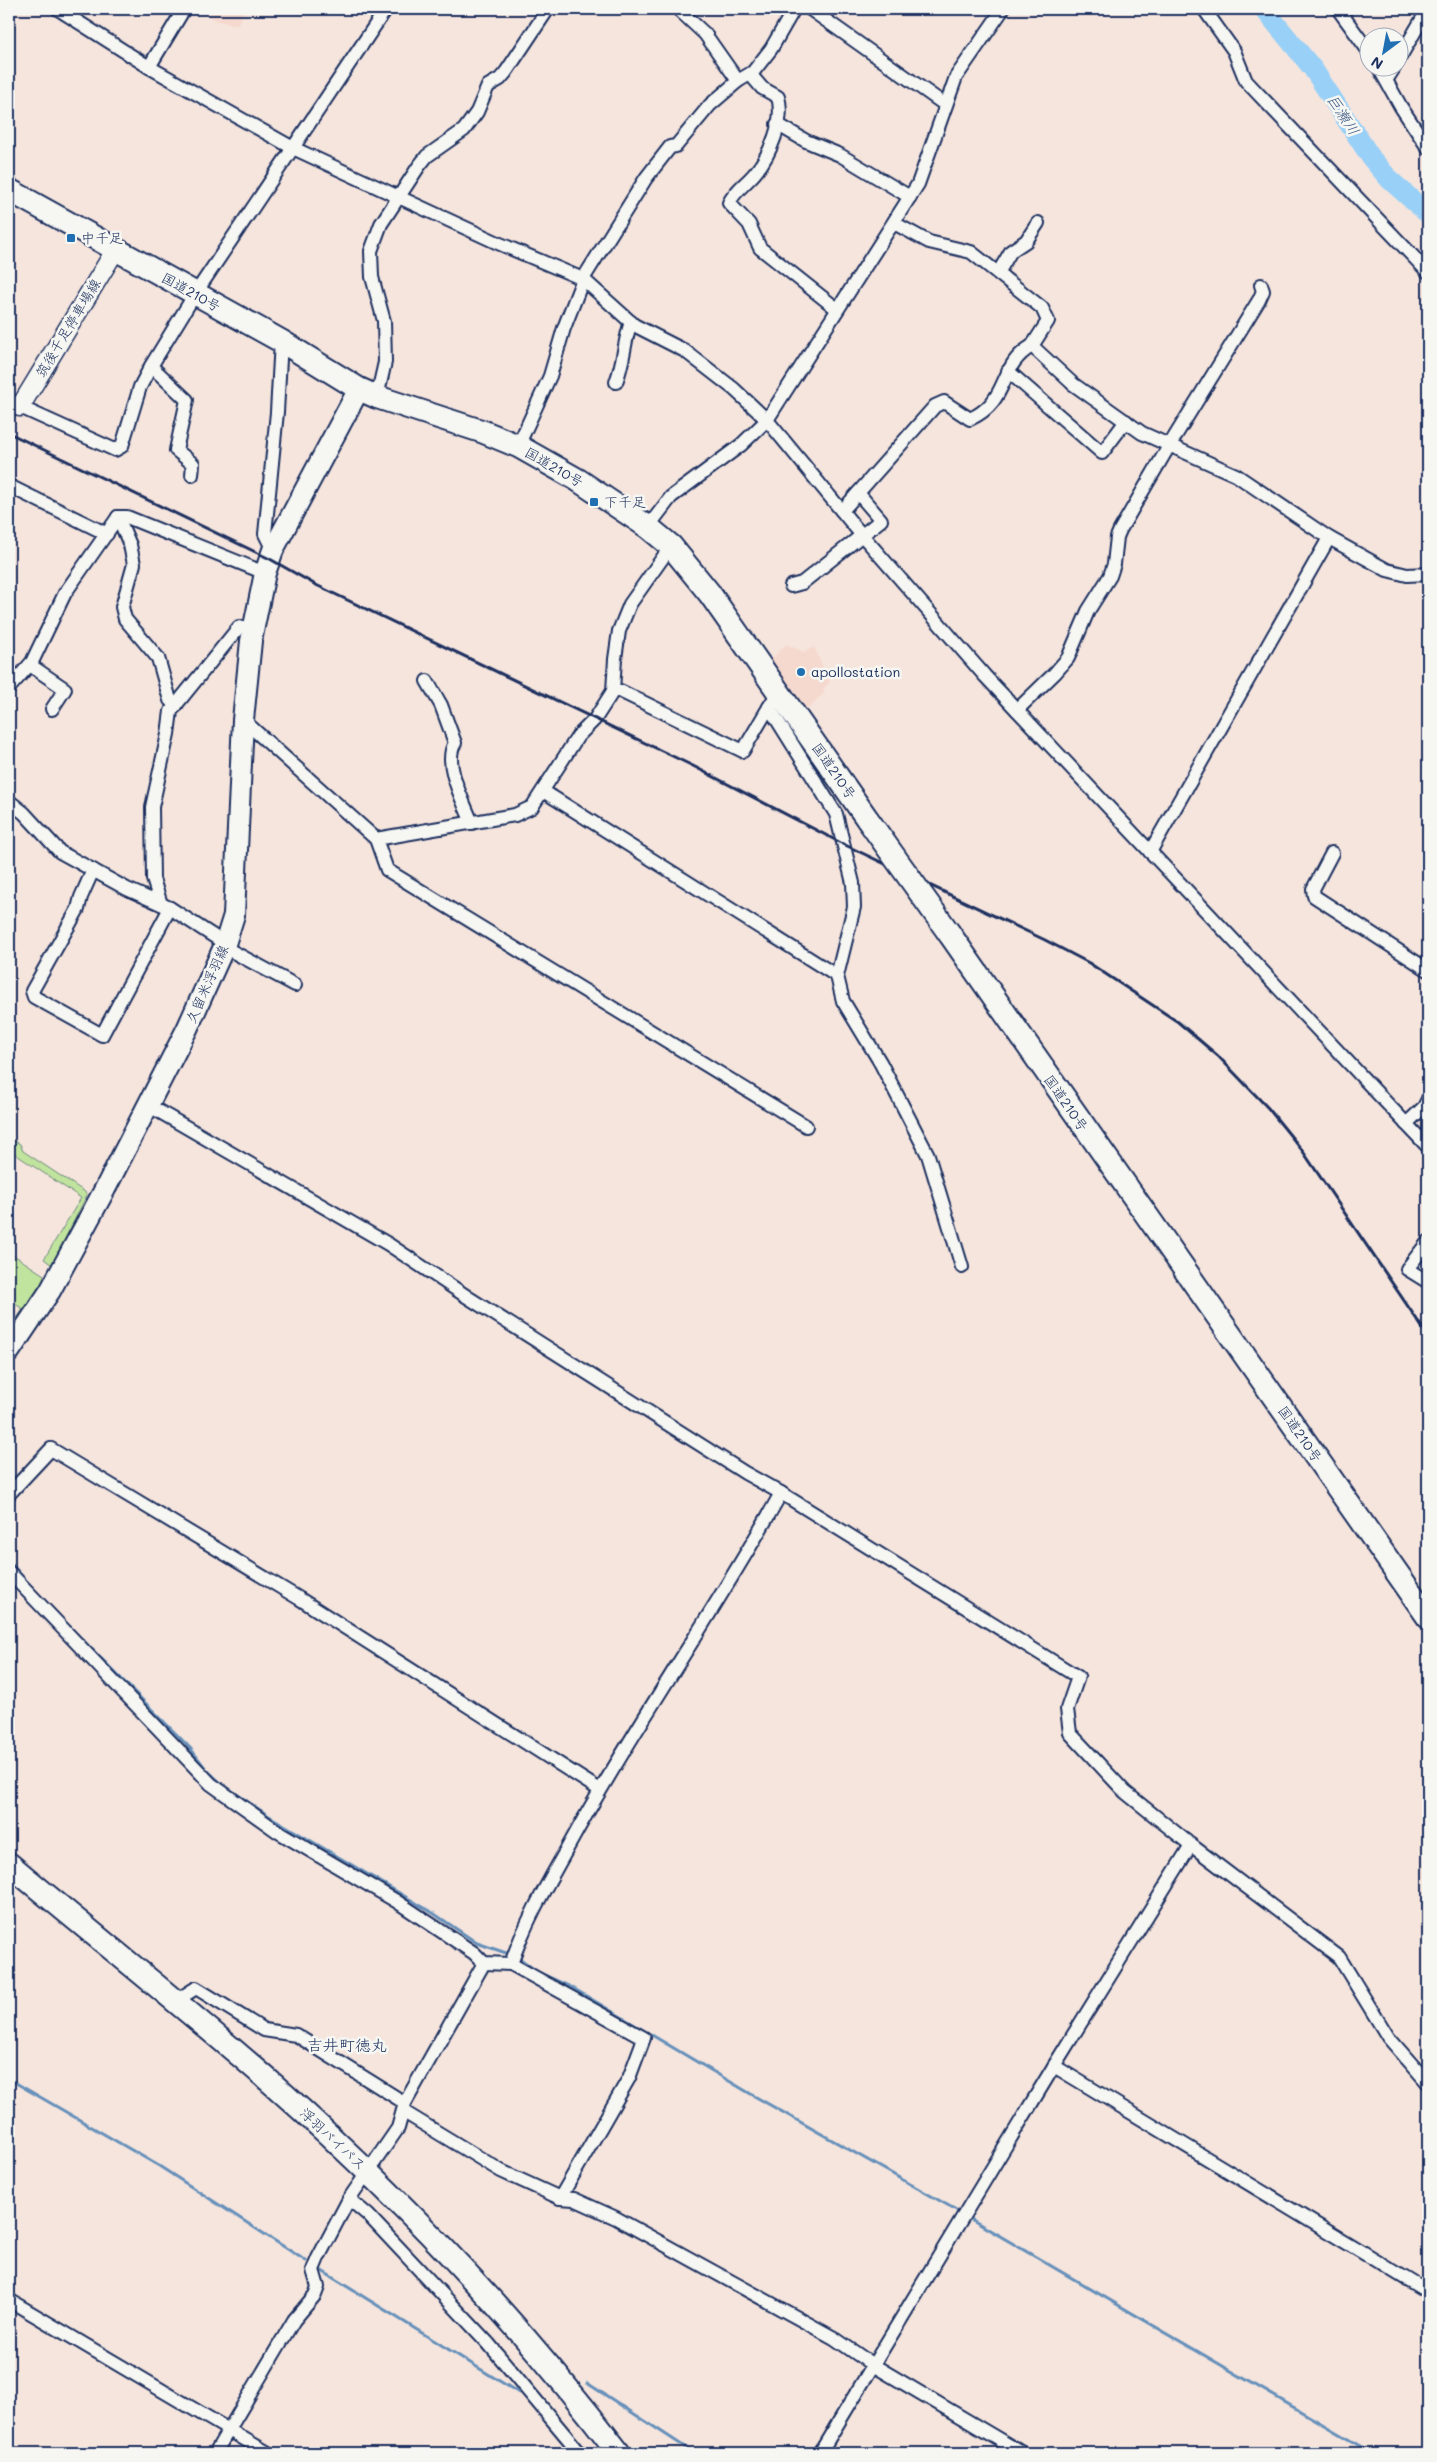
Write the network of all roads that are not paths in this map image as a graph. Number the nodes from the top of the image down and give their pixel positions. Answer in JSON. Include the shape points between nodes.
{"nodes":[{"id":1,"x":58,"y":9,"type":"edge"},
{"id":2,"x":184,"y":9,"type":"edge"},
{"id":3,"x":386,"y":9,"type":"edge"},
{"id":4,"x":548,"y":9,"type":"edge"},
{"id":5,"x":678,"y":9,"type":"edge"},
{"id":6,"x":794,"y":9,"type":"edge"},
{"id":7,"x":810,"y":9,"type":"edge"},
{"id":8,"x":1003,"y":9,"type":"edge"},
{"id":9,"x":1204,"y":9,"type":"edge"},
{"id":10,"x":1338,"y":9,"type":"edge"},
{"id":11,"x":1428,"y":9,"type":"edge"},
{"id":12,"x":1360,"y":40,"type":"edge"},
{"id":13,"x":1410,"y":40,"type":"edge"},
{"id":14,"x":148,"y":67,"type":"junction"},
{"id":15,"x":750,"y":74,"type":"junction"},
{"id":16,"x":1392,"y":78,"type":"edge"},
{"id":17,"x":738,"y":81,"type":"junction"},
{"id":18,"x":944,"y":104,"type":"junction"},
{"id":19,"x":777,"y":124,"type":"junction"},
{"id":20,"x":293,"y":148,"type":"junction"},
{"id":21,"x":1428,"y":148,"type":"edge"},
{"id":22,"x":9,"y":190,"type":"edge"},
{"id":23,"x":399,"y":196,"type":"junction"},
{"id":24,"x":910,"y":197,"type":"junction"},
{"id":25,"x":894,"y":223,"type":"junction"},
{"id":26,"x":1038,"y":223,"type":"dead end"},
{"id":27,"x":116,"y":250,"type":"junction"},
{"id":28,"x":1428,"y":272,"type":"edge"},
{"id":29,"x":998,"y":273,"type":"junction"},
{"id":30,"x":583,"y":279,"type":"junction"},
{"id":31,"x":1261,"y":285,"type":"dead end"},
{"id":32,"x":195,"y":294,"type":"junction"},
{"id":33,"x":837,"y":309,"type":"junction"},
{"id":34,"x":631,"y":322,"type":"junction"},
{"id":35,"x":280,"y":341,"type":"junction"},
{"id":36,"x":1032,"y":346,"type":"junction"},
{"id":37,"x":151,"y":366,"type":"junction"},
{"id":38,"x":1008,"y":370,"type":"junction"},
{"id":39,"x":616,"y":382,"type":"dead end"},
{"id":40,"x":368,"y":393,"type":"junction"},
{"id":41,"x":14,"y":404,"type":"edge"},
{"id":42,"x":768,"y":420,"type":"junction"},
{"id":43,"x":1126,"y":421,"type":"junction"},
{"id":44,"x":518,"y":446,"type":"junction"},
{"id":45,"x":1168,"y":446,"type":"junction"},
{"id":46,"x":192,"y":475,"type":"dead end"},
{"id":47,"x":9,"y":486,"type":"edge"},
{"id":48,"x":858,"y":493,"type":"junction"},
{"id":49,"x":842,"y":510,"type":"junction"},
{"id":50,"x":118,"y":517,"type":"junction"},
{"id":51,"x":648,"y":527,"type":"junction"},
{"id":52,"x":107,"y":534,"type":"junction"},
{"id":53,"x":863,"y":535,"type":"junction"},
{"id":54,"x":1329,"y":538,"type":"junction"},
{"id":55,"x":671,"y":546,"type":"junction"},
{"id":56,"x":273,"y":550,"type":"junction"},
{"id":57,"x":265,"y":573,"type":"junction"},
{"id":58,"x":1428,"y":574,"type":"edge"},
{"id":59,"x":791,"y":586,"type":"dead end"},
{"id":60,"x":253,"y":630,"type":"junction"},
{"id":61,"x":30,"y":665,"type":"junction"},
{"id":62,"x":427,"y":681,"type":"dead end"},
{"id":63,"x":9,"y":688,"type":"edge"},
{"id":64,"x":613,"y":691,"type":"junction"},
{"id":65,"x":774,"y":699,"type":"junction"},
{"id":66,"x":176,"y":706,"type":"junction"},
{"id":67,"x":52,"y":709,"type":"dead end"},
{"id":68,"x":1017,"y":710,"type":"junction"},
{"id":69,"x":243,"y":720,"type":"junction"},
{"id":70,"x":543,"y":791,"type":"junction"},
{"id":71,"x":9,"y":801,"type":"edge"},
{"id":72,"x":472,"y":822,"type":"junction"},
{"id":73,"x":376,"y":839,"type":"junction"},
{"id":74,"x":1150,"y":852,"type":"junction"},
{"id":75,"x":1332,"y":853,"type":"dead end"},
{"id":76,"x":93,"y":870,"type":"junction"},
{"id":77,"x":165,"y":906,"type":"junction"},
{"id":78,"x":224,"y":947,"type":"junction"},
{"id":79,"x":1428,"y":970,"type":"edge"},
{"id":80,"x":837,"y":976,"type":"junction"},
{"id":81,"x":296,"y":985,"type":"dead end"},
{"id":82,"x":1428,"y":1099,"type":"edge"},
{"id":83,"x":148,"y":1105,"type":"junction"},
{"id":84,"x":1406,"y":1124,"type":"junction"},
{"id":85,"x":806,"y":1126,"type":"dead end"},
{"id":86,"x":1428,"y":1147,"type":"edge"},
{"id":87,"x":1427,"y":1245,"type":"edge"},
{"id":88,"x":962,"y":1266,"type":"dead end"},
{"id":89,"x":1428,"y":1282,"type":"edge"},
{"id":90,"x":9,"y":1352,"type":"edge"},
{"id":91,"x":781,"y":1493,"type":"junction"},
{"id":92,"x":9,"y":1494,"type":"edge"},
{"id":93,"x":9,"y":1572,"type":"edge"},
{"id":94,"x":1428,"y":1617,"type":"edge"},
{"id":95,"x":600,"y":1790,"type":"junction"},
{"id":96,"x":1190,"y":1845,"type":"junction"},
{"id":97,"x":9,"y":1864,"type":"edge"},
{"id":98,"x":512,"y":1961,"type":"junction"},
{"id":99,"x":484,"y":1963,"type":"junction"},
{"id":100,"x":185,"y":1995,"type":"dead end"},
{"id":101,"x":1054,"y":2066,"type":"junction"},
{"id":102,"x":1428,"y":2083,"type":"edge"},
{"id":103,"x":405,"y":2107,"type":"junction"},
{"id":104,"x":369,"y":2172,"type":"junction"},
{"id":105,"x":560,"y":2198,"type":"junction"},
{"id":106,"x":349,"y":2199,"type":"junction"},
{"id":107,"x":1428,"y":2292,"type":"edge"},
{"id":108,"x":9,"y":2300,"type":"edge"},
{"id":109,"x":873,"y":2365,"type":"junction"},
{"id":110,"x":230,"y":2430,"type":"junction"},
{"id":111,"x":215,"y":2453,"type":"edge"},
{"id":112,"x":268,"y":2453,"type":"edge"},
{"id":113,"x":580,"y":2453,"type":"edge"},
{"id":114,"x":618,"y":2453,"type":"edge"},
{"id":115,"x":820,"y":2453,"type":"edge"},
{"id":116,"x":1022,"y":2453,"type":"edge"}],
"edges":[{"from":1,"to":14,"type":"street"},
{"from":2,"to":14,"type":"street"},
{"from":3,"to":20,"type":"street"},
{"from":4,"to":23,"type":"street","via":[[506,72],[488,86],[477,112],[464,130],[427,156]]},
{"from":5,"to":17,"type":"street","via":[[705,34]]},
{"from":6,"to":15,"type":"street","via":[[771,49]]},
{"from":7,"to":18,"type":"street"},
{"from":8,"to":18,"type":"street","via":[[956,77]]},
{"from":9,"to":28,"type":"street","via":[[1234,51],[1246,81]]},
{"from":10,"to":12,"type":"street"},
{"from":11,"to":13,"type":"street"},
{"from":14,"to":20,"type":"street"},
{"from":15,"to":17,"type":"street"},
{"from":15,"to":19,"type":"street","via":[[762,88],[778,96]]},
{"from":16,"to":21,"type":"street","via":[[1401,107]]},
{"from":17,"to":30,"type":"street","via":[[710,104],[676,146],[670,147],[646,178]]},
{"from":18,"to":24,"type":"street","via":[[918,184]]},
{"from":19,"to":24,"type":"street","via":[[840,155]]},
{"from":19,"to":33,"type":"street","via":[[762,164],[729,202],[749,224],[760,248]]},
{"from":20,"to":23,"type":"street"},
{"from":20,"to":32,"type":"street"},
{"from":22,"to":27,"type":"highway","name":"国道210号"},
{"from":23,"to":30,"type":"street"},
{"from":23,"to":40,"type":"street","via":[[381,224],[371,252],[372,278],[384,321],[385,362]]},
{"from":24,"to":25,"type":"street"},
{"from":25,"to":29,"type":"street","via":[[929,242],[971,252]]},
{"from":25,"to":33,"type":"street"},
{"from":26,"to":29,"type":"street","via":[[1026,240],[1012,250]]},
{"from":27,"to":32,"type":"highway","name":"国道210号"},
{"from":27,"to":41,"type":"main road","name":"筑後千足停車場線"},
{"from":29,"to":36,"type":"street","via":[[1042,308],[1048,321]]},
{"from":30,"to":34,"type":"street"},
{"from":30,"to":44,"type":"street","via":[[550,376]]},
{"from":31,"to":45,"type":"street","via":[[1259,300]]},
{"from":32,"to":35,"type":"highway","name":"国道210号"},
{"from":32,"to":37,"type":"street"},
{"from":33,"to":42,"type":"street"},
{"from":34,"to":39,"type":"street"},
{"from":34,"to":42,"type":"street","via":[[685,351]]},
{"from":35,"to":40,"type":"highway","name":"国道210号"},
{"from":35,"to":56,"type":"street","via":[[278,412],[265,534]]},
{"from":36,"to":38,"type":"street","via":[[1020,352]]},
{"from":36,"to":43,"type":"street","via":[[1074,384]]},
{"from":37,"to":41,"type":"street","via":[[140,387],[122,446],[115,450]]},
{"from":37,"to":46,"type":"street","via":[[187,400],[176,450],[193,464]]},
{"from":38,"to":43,"type":"street","via":[[1102,454]]},
{"from":38,"to":48,"type":"street","via":[[997,397],[981,414],[970,419],[944,402],[935,406]]},
{"from":40,"to":44,"type":"highway","name":"国道210号"},
{"from":40,"to":56,"type":"main road","name":"久留米浮羽線"},
{"from":42,"to":49,"type":"street"},
{"from":42,"to":51,"type":"street","via":[[741,445],[671,497]]},
{"from":43,"to":45,"type":"street"},
{"from":44,"to":51,"type":"highway","name":"国道210号","via":[[563,471]]},
{"from":45,"to":54,"type":"street","via":[[1236,475]]},
{"from":45,"to":68,"type":"street","via":[[1117,537],[1110,576],[1088,611],[1068,658]]},
{"from":47,"to":52,"type":"street"},
{"from":48,"to":49,"type":"street"},
{"from":48,"to":53,"type":"street","via":[[881,520]]},
{"from":49,"to":53,"type":"street"},
{"from":50,"to":52,"type":"street"},
{"from":50,"to":57,"type":"street","via":[[181,538]]},
{"from":50,"to":66,"type":"street","via":[[134,564],[122,607],[125,620],[158,658],[170,700]]},
{"from":51,"to":55,"type":"highway","name":"国道210号"},
{"from":52,"to":61,"type":"street","via":[[65,593]]},
{"from":53,"to":59,"type":"street","via":[[802,582]]},
{"from":53,"to":68,"type":"street"},
{"from":54,"to":58,"type":"street","via":[[1387,570],[1407,575]]},
{"from":54,"to":74,"type":"street"},
{"from":55,"to":64,"type":"street","via":[[626,613],[618,640]]},
{"from":55,"to":65,"type":"highway","name":"国道210号","via":[[710,594]]},
{"from":56,"to":57,"type":"main road","name":"久留米浮羽線"},
{"from":57,"to":60,"type":"main road","name":"久留米浮羽線"},
{"from":60,"to":66,"type":"street","via":[[239,627]]},
{"from":60,"to":69,"type":"main road","name":"久留米浮羽線"},
{"from":61,"to":63,"type":"street"},
{"from":61,"to":67,"type":"street","via":[[65,689]]},
{"from":62,"to":72,"type":"street","via":[[442,706],[455,743],[450,755],[452,771]]},
{"from":64,"to":65,"type":"street","via":[[620,691],[743,752]]},
{"from":64,"to":70,"type":"street","via":[[578,736]]},
{"from":65,"to":80,"type":"street","via":[[836,814],[853,883],[854,907]]},
{"from":65,"to":94,"type":"highway","name":"国道210号","bridge":true,"via":[[868,820],[949,933]]},
{"from":66,"to":77,"type":"street","via":[[171,711],[152,807],[153,880]]},
{"from":68,"to":74,"type":"street"},
{"from":69,"to":73,"type":"street"},
{"from":69,"to":78,"type":"main road","name":"久留米浮羽線","via":[[234,915]]},
{"from":70,"to":72,"type":"street","via":[[532,807],[515,815]]},
{"from":70,"to":80,"type":"street"},
{"from":71,"to":76,"type":"street","via":[[60,852]]},
{"from":72,"to":73,"type":"street"},
{"from":73,"to":85,"type":"street","via":[[387,870]]},
{"from":74,"to":84,"type":"street"},
{"from":75,"to":79,"type":"street","via":[[1313,889],[1314,896]]},
{"from":76,"to":77,"type":"street"},
{"from":76,"to":77,"type":"street","via":[[78,909],[32,991],[34,997],[102,1035]]},
{"from":77,"to":78,"type":"street","via":[[218,939]]},
{"from":78,"to":81,"type":"street"},
{"from":78,"to":83,"type":"main road","name":"久留米浮羽線","via":[[209,984]]},
{"from":80,"to":88,"type":"street","via":[[843,1001],[880,1062],[928,1155]]},
{"from":82,"to":84,"type":"street"},
{"from":83,"to":90,"type":"main road","name":"久留米浮羽線","via":[[60,1273]]},
{"from":83,"to":91,"type":"street","via":[[388,1244]]},
{"from":84,"to":86,"type":"street"},
{"from":87,"to":89,"type":"street","via":[[1407,1269]]},
{"from":91,"to":95,"type":"street"},
{"from":91,"to":96,"type":"street","via":[[1078,1677],[1067,1709],[1070,1733],[1125,1792]]},
{"from":92,"to":95,"type":"street","via":[[52,1449],[300,1599]]},
{"from":93,"to":99,"type":"street","via":[[212,1784],[277,1831],[396,1901]]},
{"from":95,"to":98,"type":"street","via":[[531,1914]]},
{"from":96,"to":101,"type":"street"},
{"from":96,"to":102,"type":"street","via":[[1339,1958],[1388,2037]]},
{"from":97,"to":104,"type":"highway","name":"浮羽バイパス","via":[[177,2001]]},
{"from":98,"to":99,"type":"street"},
{"from":98,"to":105,"type":"street","via":[[644,2038],[629,2078]]},
{"from":99,"to":103,"type":"street"},
{"from":100,"to":103,"type":"street","via":[[196,1988],[264,2030],[296,2035]]},
{"from":101,"to":107,"type":"street"},
{"from":101,"to":109,"type":"street"},
{"from":103,"to":104,"type":"street","via":[[398,2128]]},
{"from":103,"to":105,"type":"street","via":[[501,2171]]},
{"from":104,"to":106,"type":"street"},
{"from":104,"to":114,"type":"highway","name":"浮羽バイパス","via":[[535,2350]]},
{"from":105,"to":109,"type":"street","via":[[574,2199],[616,2218],[834,2338]]},
{"from":106,"to":110,"type":"street","via":[[313,2270],[318,2287],[315,2295],[294,2320]]},
{"from":106,"to":113,"type":"street","via":[[368,2215],[488,2343]]},
{"from":108,"to":110,"type":"street"},
{"from":109,"to":115,"type":"street"},
{"from":109,"to":116,"type":"street"},
{"from":110,"to":111,"type":"street"},
{"from":110,"to":112,"type":"street"}]}
